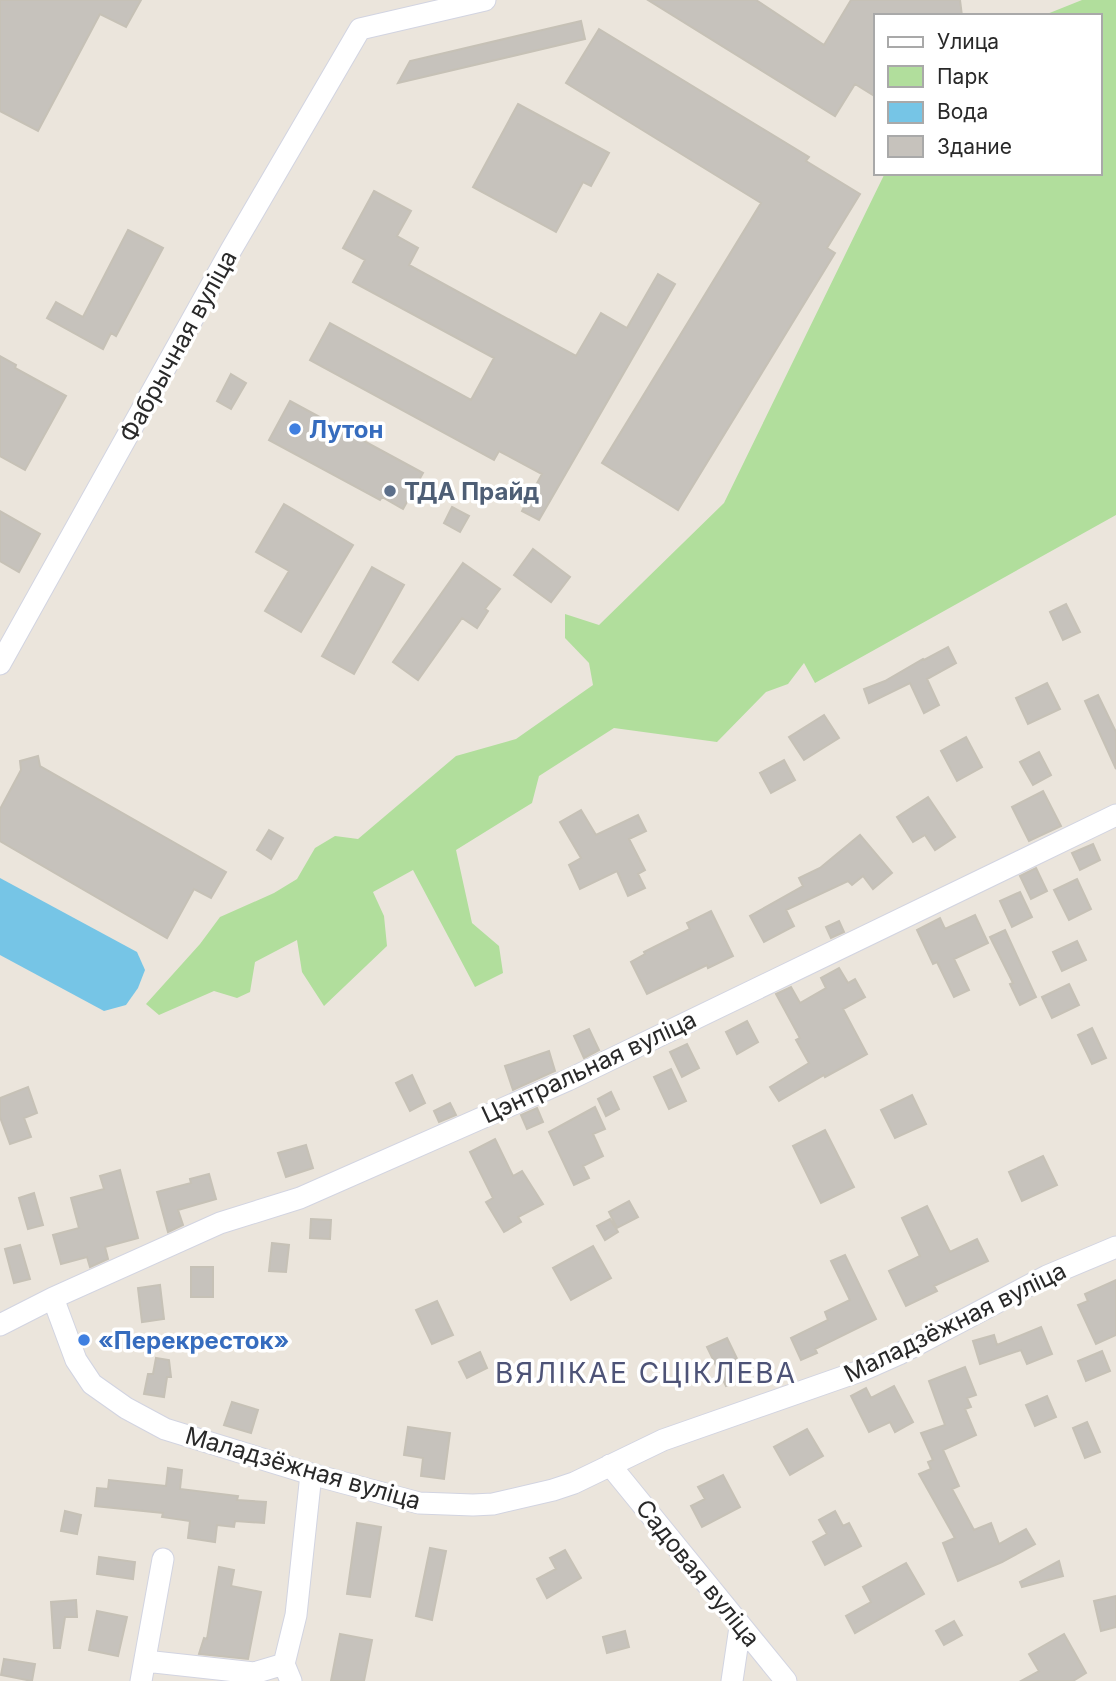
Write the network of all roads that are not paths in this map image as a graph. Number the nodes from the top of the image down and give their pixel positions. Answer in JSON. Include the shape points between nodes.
{"nodes":[{"id":1,"x":485,"y":0,"type":"edge"},
{"id":2,"x":0,"y":664,"type":"edge"},
{"id":3,"x":1116,"y":815,"type":"edge"},
{"id":4,"x":1116,"y":1247,"type":"edge"},
{"id":5,"x":53,"y":1298,"type":"junction"},
{"id":6,"x":0,"y":1325,"type":"edge"},
{"id":7,"x":610,"y":1465,"type":"junction"},
{"id":8,"x":311,"y":1474,"type":"junction"},
{"id":9,"x":163,"y":1559,"type":"dead end"},
{"id":10,"x":740,"y":1627,"type":"junction"},
{"id":11,"x":143,"y":1671,"type":"edge"},
{"id":12,"x":288,"y":1673,"type":"edge"},
{"id":13,"x":732,"y":1681,"type":"edge"},
{"id":14,"x":786,"y":1681,"type":"edge"}],
"edges":[{"from":1,"to":2,"type":"street","name":"Фабрычная вуліца","via":[[360,29]]},
{"from":3,"to":5,"type":"street","name":"Цэнтральная вуліца","via":[[568,1080],[300,1198],[220,1223]]},
{"from":4,"to":7,"type":"street","name":"Маладзёжная вуліца","via":[[1047,1276],[863,1370],[663,1440]]},
{"from":5,"to":6,"type":"street","name":"Цэнтральная вуліца"},
{"from":5,"to":8,"type":"street","name":"Маладзёжная вуліца","via":[[76,1360],[92,1384],[126,1408],[166,1429]]},
{"from":7,"to":8,"type":"street","name":"Маладзёжная вуліца","via":[[543,1492],[493,1504],[454,1506],[419,1503]]},
{"from":7,"to":10,"type":"street","name":"Садовая вуліца"},
{"from":8,"to":12,"type":"street"},
{"from":9,"to":11,"type":"street"},
{"from":10,"to":13,"type":"street"},
{"from":10,"to":14,"type":"street","name":"Садовая вуліца"},
{"from":11,"to":12,"type":"street"}]}
